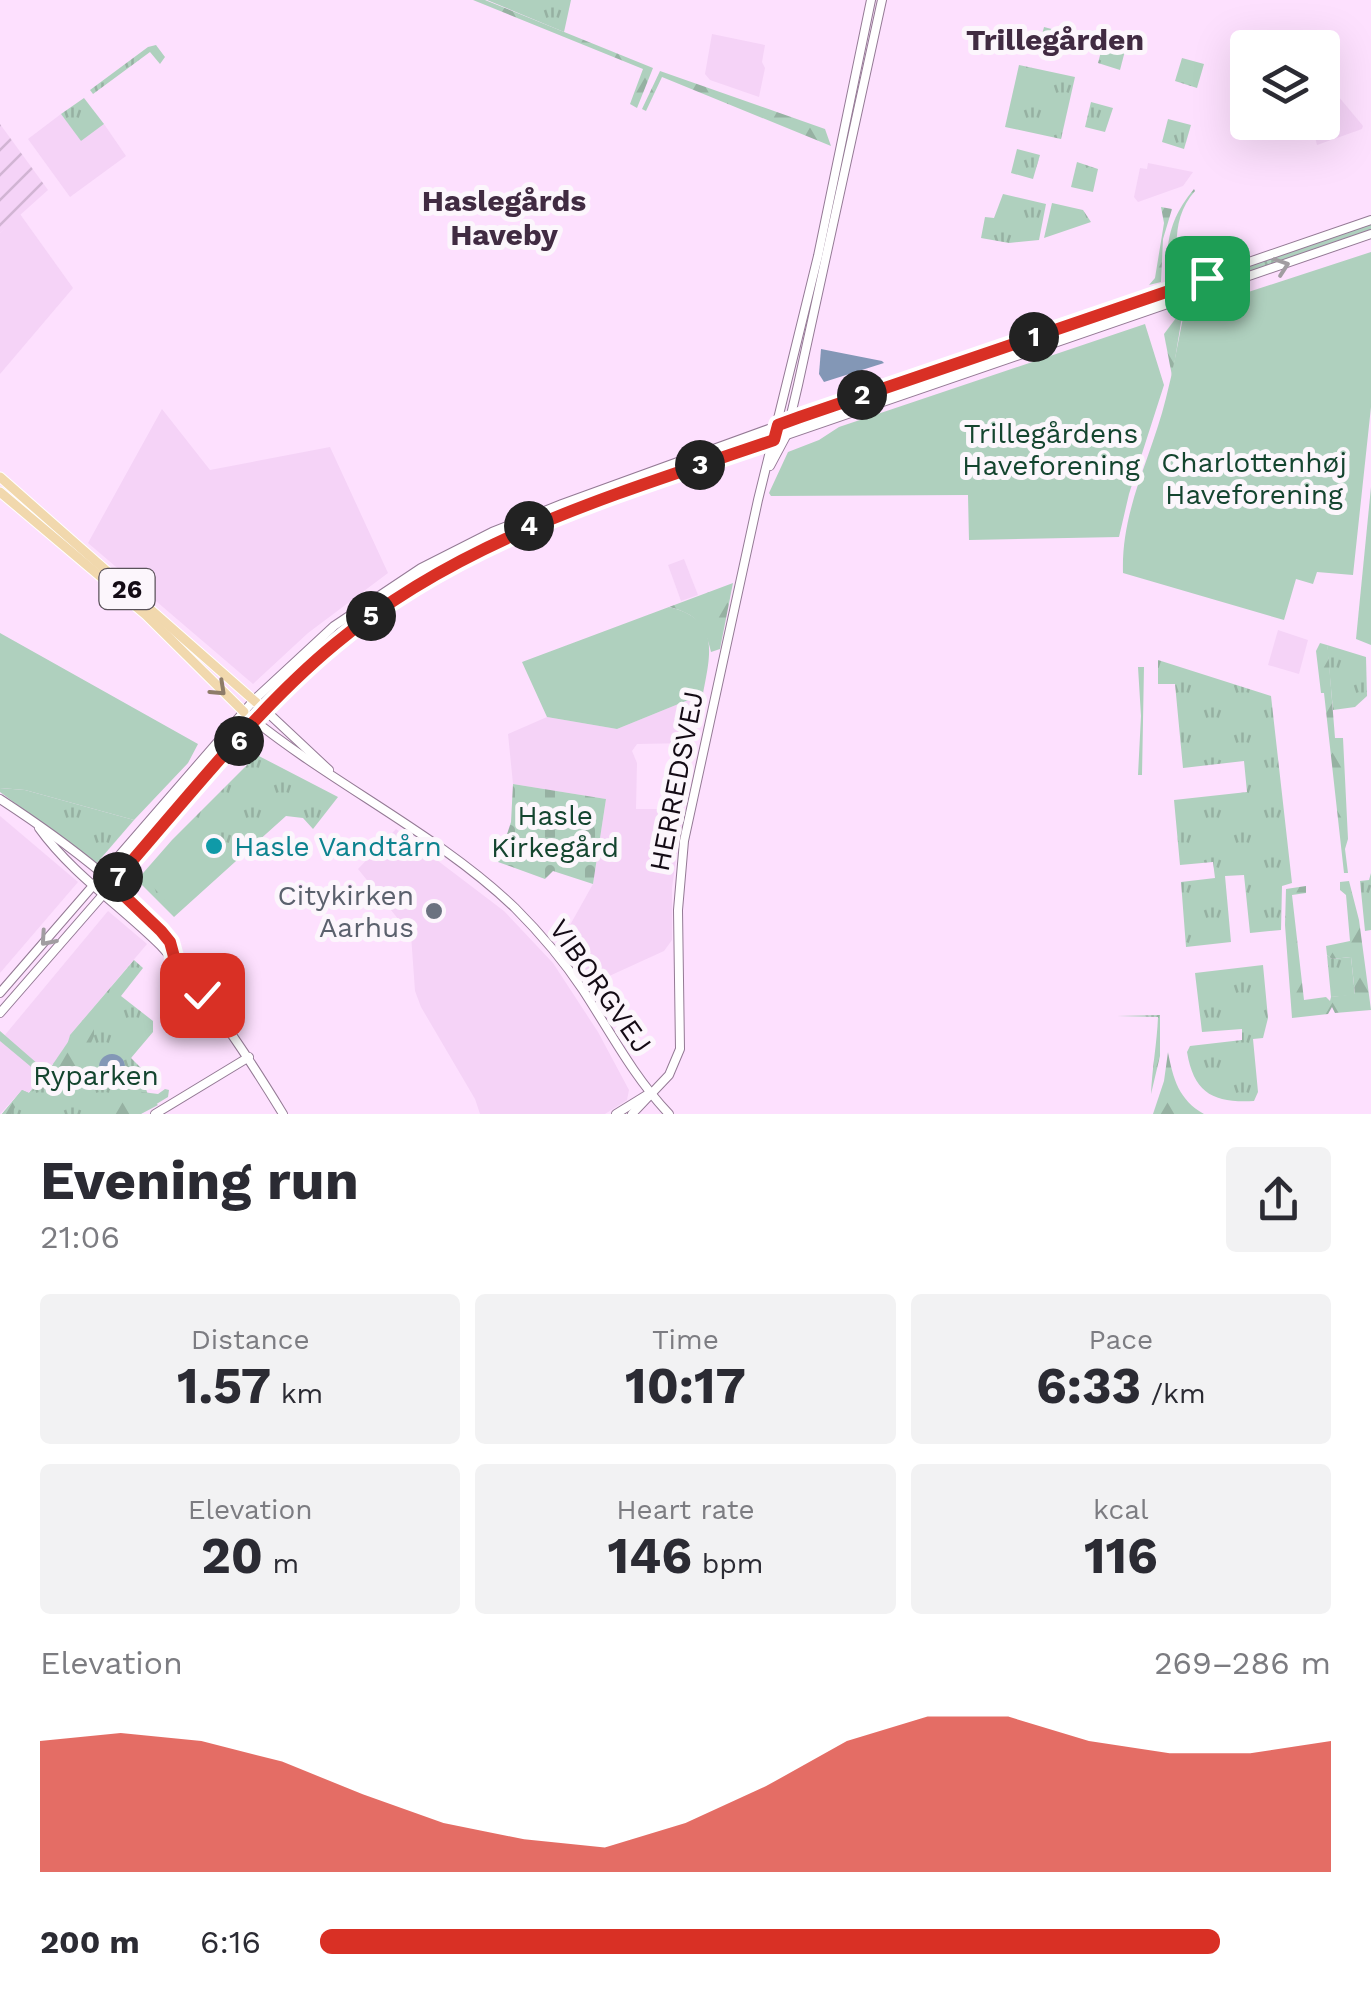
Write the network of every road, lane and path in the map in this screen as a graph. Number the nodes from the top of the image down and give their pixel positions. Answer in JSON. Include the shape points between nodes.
{"nodes":[{"id":1,"x":871,"y":0,"type":"edge"},
{"id":2,"x":882,"y":0,"type":"edge"},
{"id":3,"x":1371,"y":220,"type":"edge"},
{"id":4,"x":1371,"y":234,"type":"edge"},
{"id":5,"x":790,"y":421,"type":"junction"},
{"id":6,"x":778,"y":425,"type":"junction"},
{"id":7,"x":786,"y":436,"type":"junction"},
{"id":8,"x":774,"y":440,"type":"junction"},
{"id":9,"x":766,"y":472,"type":"junction"},
{"id":10,"x":0,"y":477,"type":"edge"},
{"id":11,"x":0,"y":492,"type":"edge"},
{"id":12,"x":254,"y":700,"type":"junction"},
{"id":13,"x":244,"y":712,"type":"junction"},
{"id":14,"x":266,"y":712,"type":"junction"},
{"id":15,"x":256,"y":722,"type":"junction"},
{"id":16,"x":344,"y":784,"type":"junction"},
{"id":17,"x":0,"y":799,"type":"edge"},
{"id":18,"x":39,"y":828,"type":"junction"},
{"id":19,"x":102,"y":876,"type":"junction"},
{"id":20,"x":94,"y":884,"type":"junction"},
{"id":21,"x":112,"y":884,"type":"junction"},
{"id":22,"x":104,"y":893,"type":"junction"},
{"id":23,"x":176,"y":964,"type":"junction"},
{"id":24,"x":0,"y":993,"type":"edge"},
{"id":25,"x":0,"y":1013,"type":"edge"},
{"id":26,"x":250,"y":1057,"type":"junction"},
{"id":27,"x":650,"y":1094,"type":"junction"},
{"id":28,"x":156,"y":1114,"type":"edge"},
{"id":29,"x":284,"y":1114,"type":"edge"},
{"id":30,"x":616,"y":1114,"type":"edge"},
{"id":31,"x":632,"y":1114,"type":"edge"},
{"id":32,"x":670,"y":1114,"type":"edge"}],
"edges":[{"from":1,"to":6,"type":"main road","name":"HERREDSVEJ"},
{"from":2,"to":5,"type":"main road","name":"HERREDSVEJ"},
{"from":3,"to":5,"type":"main road"},
{"from":7,"to":4,"type":"main road","one_way":true},
{"from":5,"to":6,"type":"main road"},
{"from":5,"to":7,"type":"main road","name":"HERREDSVEJ"},
{"from":6,"to":8,"type":"main road","name":"HERREDSVEJ"},
{"from":6,"to":12,"type":"main road","via":[[536,513],[440,558],[334,626]]},
{"from":7,"to":8,"type":"main road"},
{"from":7,"to":9,"type":"main road","name":"HERREDSVEJ"},
{"from":8,"to":9,"type":"main road","name":"HERREDSVEJ"},
{"from":8,"to":14,"type":"main road","via":[[566,511],[472,553],[366,619]]},
{"from":9,"to":27,"type":"main road","name":"HERREDSVEJ","via":[[684,841],[680,1049],[669,1075]]},
{"from":10,"to":12,"type":"main road","name":"VIBORGVEJ","number":"26"},
{"from":11,"to":13,"type":"main road","name":"VIBORGVEJ","number":"26","one_way":true,"via":[[146,615]]},
{"from":12,"to":13,"type":"main road"},
{"from":12,"to":14,"type":"main road","name":"VIBORGVEJ","number":"26"},
{"from":13,"to":15,"type":"main road","name":"VIBORGVEJ"},
{"from":13,"to":19,"type":"main road"},
{"from":14,"to":15,"type":"main road"},
{"from":14,"to":16,"type":"main road","name":"VIBORGVEJ"},
{"from":15,"to":16,"type":"main road","name":"VIBORGVEJ"},
{"from":15,"to":21,"type":"main road"},
{"from":16,"to":27,"type":"main road","name":"VIBORGVEJ","via":[[522,916],[575,978]]},
{"from":17,"to":18,"type":"main road"},
{"from":18,"to":19,"type":"main road"},
{"from":18,"to":20,"type":"main road"},
{"from":19,"to":20,"type":"main road"},
{"from":19,"to":21,"type":"main road"},
{"from":20,"to":22,"type":"main road"},
{"from":20,"to":24,"type":"main road","one_way":true},
{"from":21,"to":22,"type":"main road"},
{"from":21,"to":23,"type":"main road","via":[[170,942]]},
{"from":22,"to":23,"type":"main road"},
{"from":22,"to":25,"type":"main road"},
{"from":23,"to":26,"type":"main road"},
{"from":26,"to":28,"type":"main road"},
{"from":26,"to":29,"type":"main road"},
{"from":27,"to":30,"type":"main road"},
{"from":27,"to":31,"type":"main road","name":"HERREDSVEJ"},
{"from":27,"to":32,"type":"main road","name":"VIBORGVEJ"}]}
